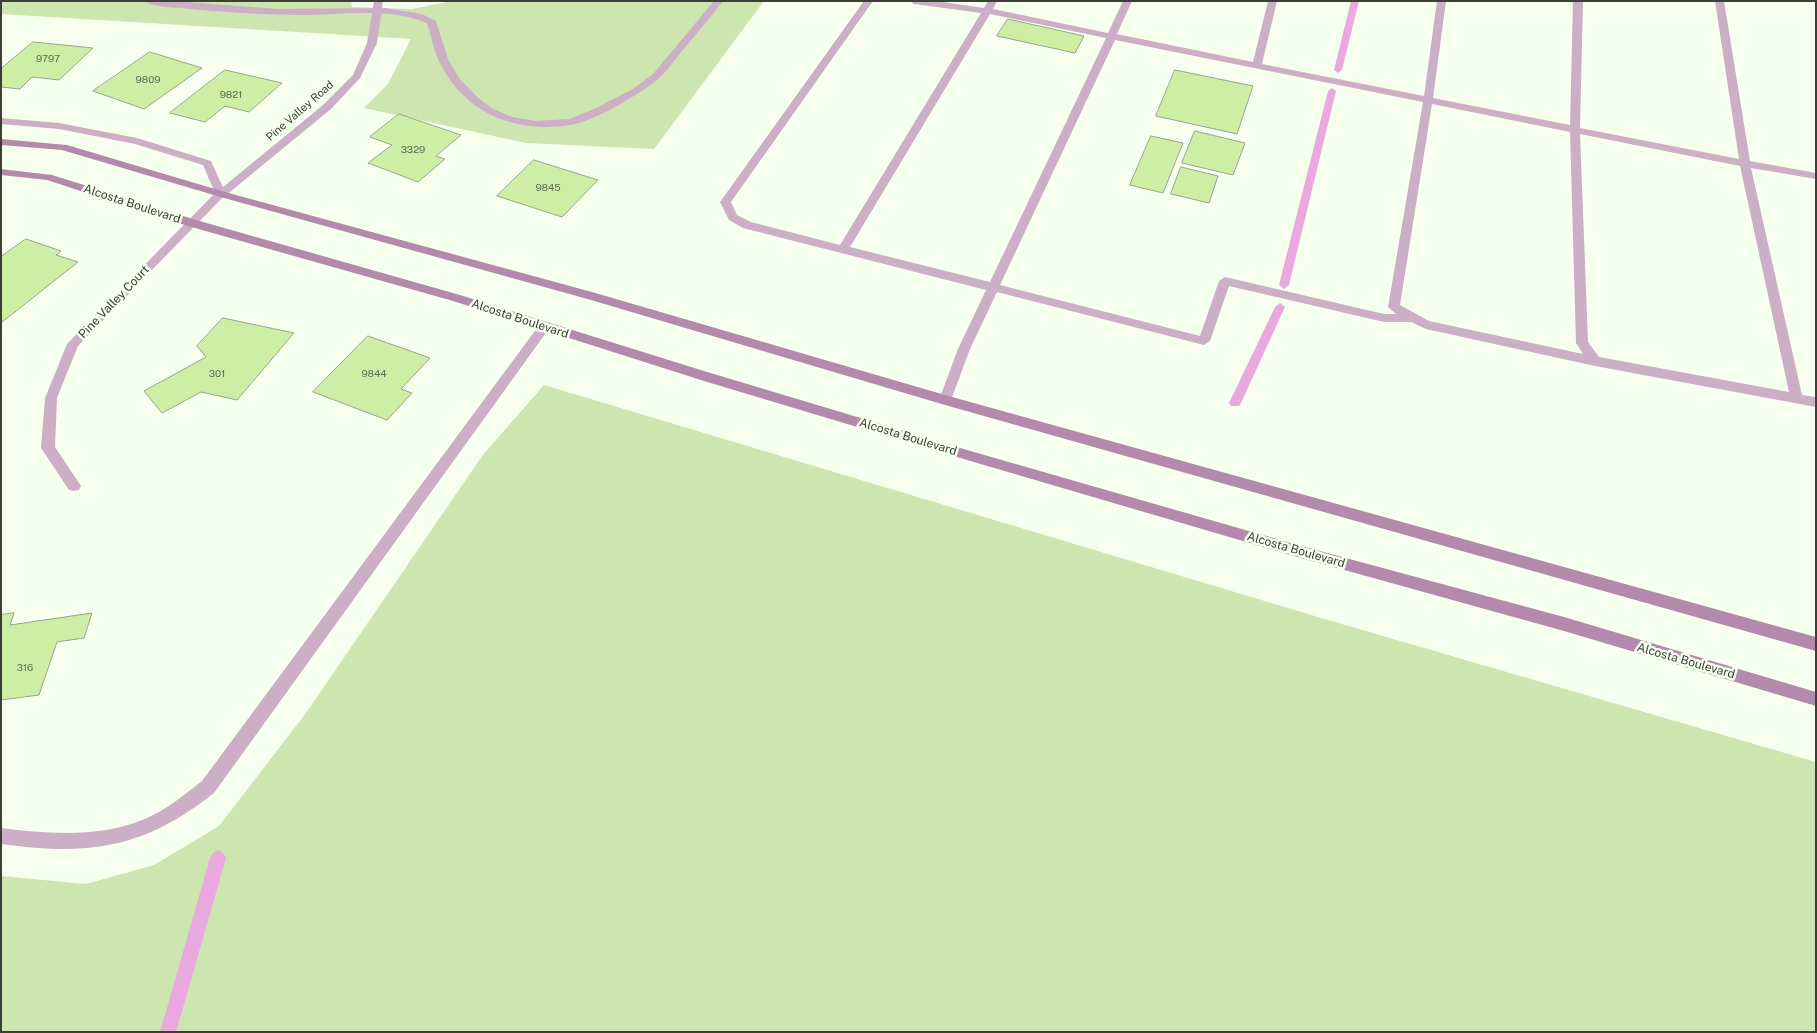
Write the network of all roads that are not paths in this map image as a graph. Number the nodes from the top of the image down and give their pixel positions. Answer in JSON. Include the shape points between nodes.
{"nodes":[{"id":1,"x":149,"y":1,"type":"edge"},
{"id":2,"x":719,"y":1,"type":"edge"},
{"id":3,"x":869,"y":1,"type":"edge"},
{"id":4,"x":914,"y":1,"type":"edge"},
{"id":5,"x":993,"y":1,"type":"edge"},
{"id":6,"x":1128,"y":1,"type":"edge"},
{"id":7,"x":1273,"y":1,"type":"edge"},
{"id":8,"x":1442,"y":1,"type":"edge"},
{"id":9,"x":1578,"y":1,"type":"edge"},
{"id":10,"x":1719,"y":1,"type":"edge"},
{"id":11,"x":378,"y":6,"type":"edge"},
{"id":12,"x":987,"y":11,"type":"junction"},
{"id":13,"x":1113,"y":37,"type":"junction"},
{"id":14,"x":1257,"y":66,"type":"junction"},
{"id":15,"x":1428,"y":100,"type":"junction"},
{"id":16,"x":1,"y":121,"type":"edge"},
{"id":17,"x":1575,"y":130,"type":"junction"},
{"id":18,"x":1,"y":142,"type":"edge"},
{"id":19,"x":1745,"y":164,"type":"junction"},
{"id":20,"x":1,"y":172,"type":"edge"},
{"id":21,"x":1816,"y":176,"type":"edge"},
{"id":22,"x":222,"y":194,"type":"junction"},
{"id":23,"x":192,"y":224,"type":"junction"},
{"id":24,"x":843,"y":249,"type":"junction"},
{"id":25,"x":994,"y":287,"type":"junction"},
{"id":26,"x":1411,"y":318,"type":"junction"},
{"id":27,"x":544,"y":327,"type":"junction"},
{"id":28,"x":1595,"y":362,"type":"junction"},
{"id":29,"x":1797,"y":399,"type":"junction"},
{"id":30,"x":945,"y":400,"type":"junction"},
{"id":31,"x":1816,"y":402,"type":"edge"},
{"id":32,"x":74,"y":486,"type":"dead end"},
{"id":33,"x":1816,"y":644,"type":"edge"},
{"id":34,"x":1816,"y":699,"type":"edge"},
{"id":35,"x":1,"y":836,"type":"edge"}],
"edges":[{"from":1,"to":11,"type":"street","via":[[224,9],[300,12]]},
{"from":2,"to":11,"type":"street","via":[[656,76],[636,91],[570,122],[536,124],[510,120],[489,111],[473,99],[443,59],[431,21],[420,14]]},
{"from":3,"to":24,"type":"street","via":[[725,202],[733,217],[747,225]]},
{"from":4,"to":12,"type":"street"},
{"from":5,"to":12,"type":"street"},
{"from":6,"to":13,"type":"street"},
{"from":7,"to":14,"type":"street"},
{"from":8,"to":15,"type":"street"},
{"from":9,"to":17,"type":"street"},
{"from":10,"to":19,"type":"street"},
{"from":11,"to":22,"type":"street","name":"Pine Valley Road","via":[[372,43],[357,76],[327,107]]},
{"from":12,"to":13,"type":"street"},
{"from":12,"to":24,"type":"street"},
{"from":13,"to":14,"type":"street"},
{"from":13,"to":25,"type":"street"},
{"from":14,"to":15,"type":"street"},
{"from":15,"to":17,"type":"street"},
{"from":15,"to":26,"type":"street","via":[[1394,307]]},
{"from":16,"to":22,"type":"street","via":[[59,126],[137,141],[207,163]]},
{"from":17,"to":19,"type":"street"},
{"from":17,"to":28,"type":"street","via":[[1582,343]]},
{"from":18,"to":22,"type":"main road","via":[[63,147]]},
{"from":19,"to":21,"type":"lane"},
{"from":19,"to":29,"type":"lane"},
{"from":20,"to":23,"type":"main road","name":"Alcosta Boulevard","via":[[48,177]]},
{"from":22,"to":23,"type":"street","name":"Pine Valley Court"},
{"from":22,"to":30,"type":"main road","via":[[592,296]]},
{"from":23,"to":27,"type":"main road","name":"Alcosta Boulevard","via":[[456,298]]},
{"from":23,"to":32,"type":"street","name":"Pine Valley Court","via":[[73,344],[51,398],[48,448]]},
{"from":24,"to":25,"type":"street"},
{"from":25,"to":26,"type":"street","via":[[1204,341],[1225,281],[1384,318]]},
{"from":25,"to":30,"type":"street","via":[[964,349]]},
{"from":26,"to":28,"type":"street","via":[[1426,325]]},
{"from":27,"to":34,"type":"main road","name":"Alcosta Boulevard","via":[[1294,550],[1564,624]]},
{"from":27,"to":35,"type":"street","via":[[208,787],[178,810],[142,828],[92,840],[34,841]]},
{"from":28,"to":29,"type":"street"},
{"from":29,"to":31,"type":"street"},
{"from":30,"to":33,"type":"main road"}]}
